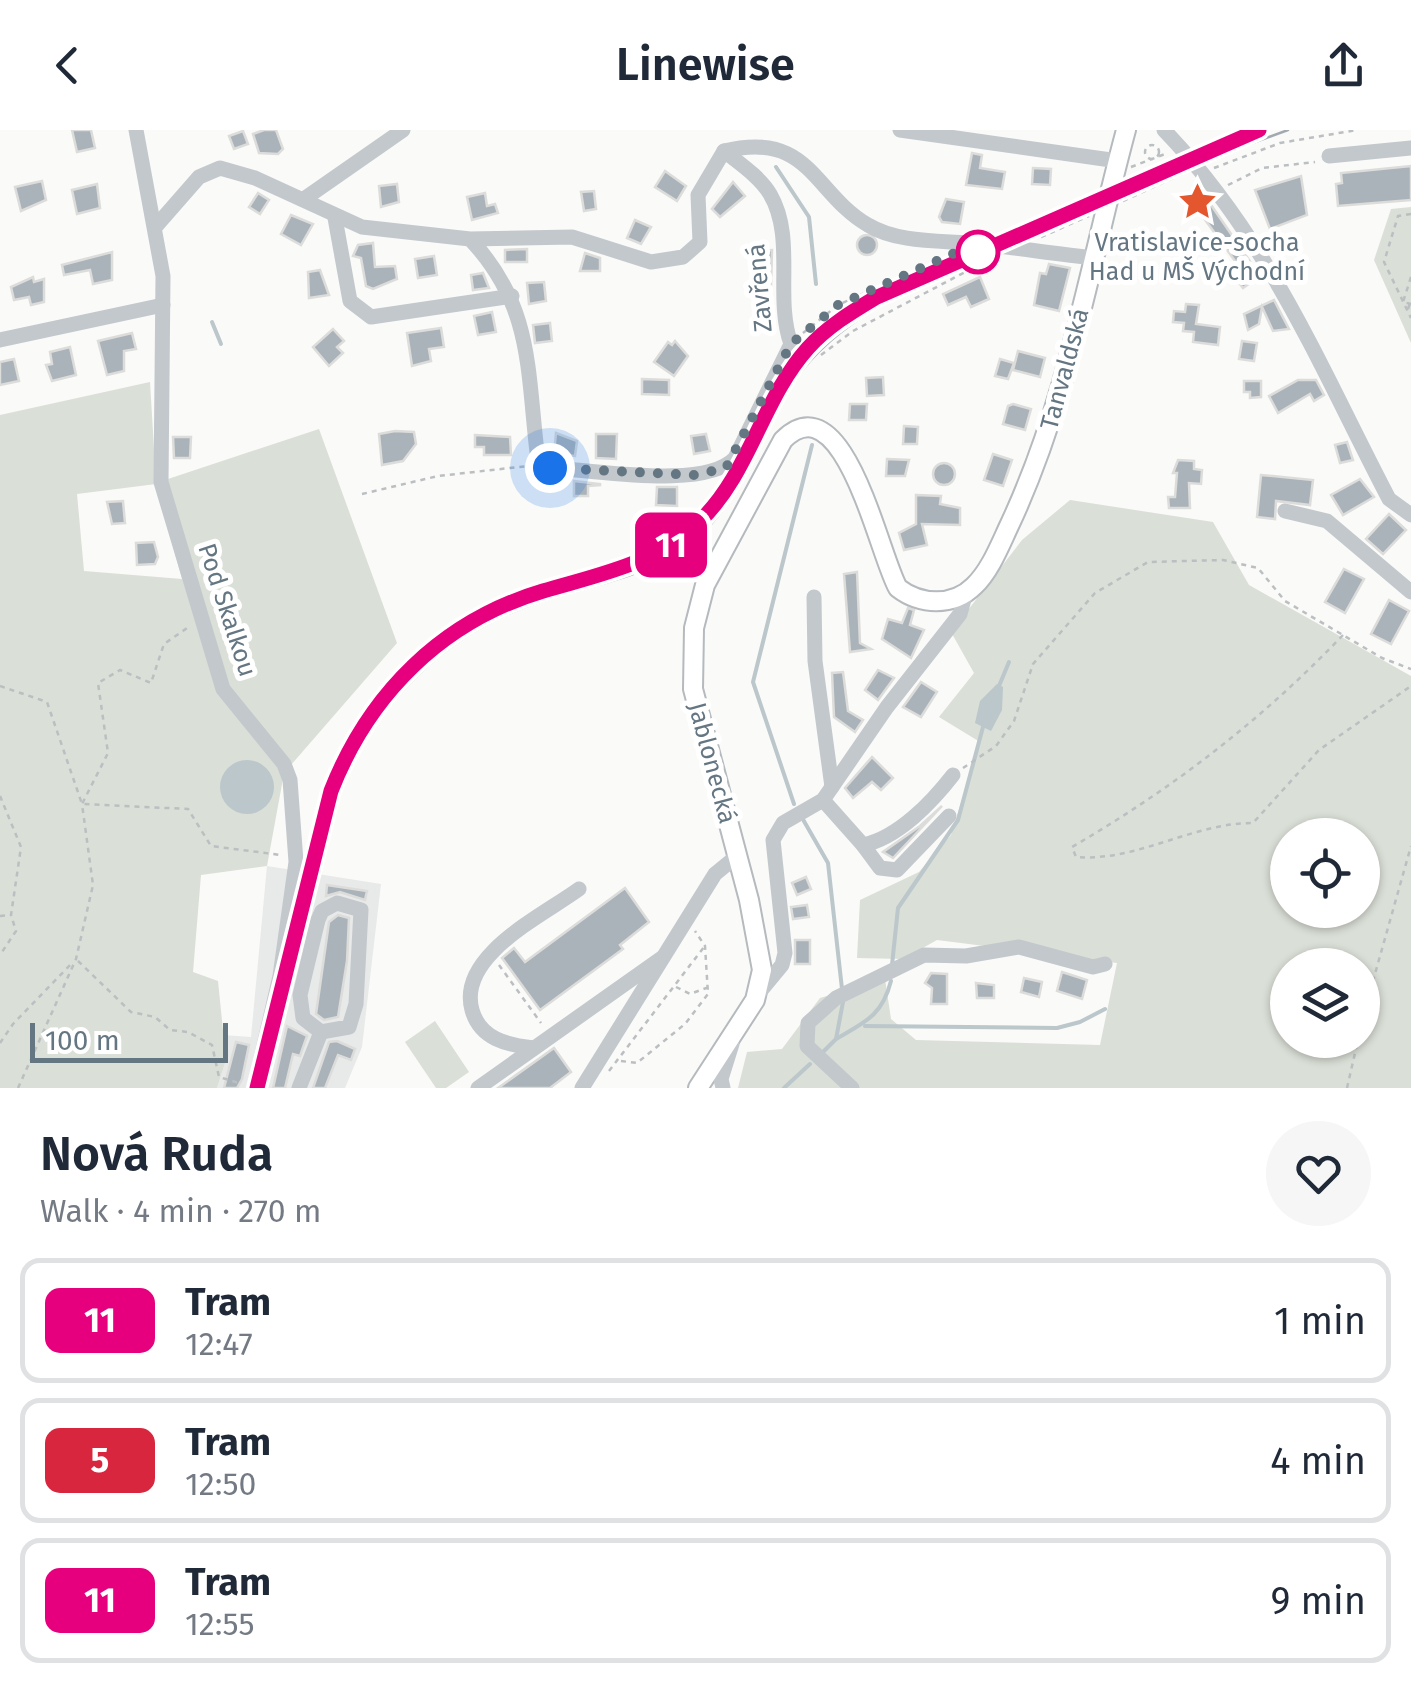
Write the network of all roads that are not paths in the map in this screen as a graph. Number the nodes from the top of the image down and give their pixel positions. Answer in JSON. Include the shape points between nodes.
{"nodes":[{"id":1,"x":136,"y":130,"type":"edge"},
{"id":2,"x":403,"y":130,"type":"edge"},
{"id":3,"x":725,"y":130,"type":"edge"},
{"id":4,"x":900,"y":130,"type":"edge"},
{"id":5,"x":1126,"y":130,"type":"edge"},
{"id":6,"x":1164,"y":130,"type":"edge"},
{"id":7,"x":766,"y":134,"type":"edge"},
{"id":8,"x":739,"y":142,"type":"junction"},
{"id":9,"x":1411,"y":148,"type":"edge"},
{"id":10,"x":724,"y":150,"type":"junction"},
{"id":11,"x":1329,"y":158,"type":"road end"},
{"id":12,"x":1120,"y":166,"type":"junction"},
{"id":13,"x":304,"y":199,"type":"junction"},
{"id":14,"x":335,"y":218,"type":"junction"},
{"id":15,"x":157,"y":225,"type":"junction"},
{"id":16,"x":470,"y":239,"type":"junction"},
{"id":17,"x":1094,"y":258,"type":"junction"},
{"id":18,"x":512,"y":296,"type":"junction"},
{"id":19,"x":163,"y":306,"type":"junction"},
{"id":20,"x":0,"y":340,"type":"edge"},
{"id":21,"x":1285,"y":511,"type":"dead end"},
{"id":22,"x":1411,"y":515,"type":"edge"},
{"id":23,"x":966,"y":592,"type":"junction"},
{"id":24,"x":1411,"y":592,"type":"edge"},
{"id":25,"x":814,"y":597,"type":"dead end"},
{"id":26,"x":954,"y":775,"type":"road end"},
{"id":27,"x":828,"y":793,"type":"junction"},
{"id":28,"x":949,"y":816,"type":"dead end"},
{"id":29,"x":863,"y":845,"type":"junction"},
{"id":30,"x":738,"y":856,"type":"junction"},
{"id":31,"x":579,"y":890,"type":"dead end"},
{"id":32,"x":670,"y":952,"type":"junction"},
{"id":33,"x":1105,"y":964,"type":"dead end"},
{"id":34,"x":758,"y":994,"type":"junction"},
{"id":35,"x":321,"y":1032,"type":"junction"},
{"id":36,"x":734,"y":1038,"type":"junction"},
{"id":37,"x":534,"y":1048,"type":"junction"},
{"id":38,"x":254,"y":1088,"type":"edge"},
{"id":39,"x":299,"y":1088,"type":"edge"},
{"id":40,"x":478,"y":1088,"type":"edge"},
{"id":41,"x":582,"y":1088,"type":"edge"},
{"id":42,"x":698,"y":1088,"type":"edge"},
{"id":43,"x":723,"y":1088,"type":"edge"},
{"id":44,"x":852,"y":1088,"type":"edge"}],
"edges":[{"from":1,"to":15,"type":"street","name":"Pod Skalkou"},
{"from":2,"to":13,"type":"street"},
{"from":3,"to":8,"type":"street"},
{"from":4,"to":12,"type":"street"},
{"from":5,"to":12,"type":"main road","name":"Tanvaldská"},
{"from":6,"to":22,"type":"street","via":[[1202,169],[1266,258],[1389,499]]},
{"from":7,"to":8,"type":"street"},
{"from":7,"to":17,"type":"street","via":[[807,154],[841,202],[872,228]]},
{"from":8,"to":10,"type":"street"},
{"from":9,"to":11,"type":"street"},
{"from":10,"to":16,"type":"street","via":[[698,194],[700,242],[684,257],[651,262],[572,237]]},
{"from":10,"to":18,"type":"street","name":"Zavřená","via":[[771,196],[783,244],[783,323],[791,344],[726,468],[694,475],[544,463]]},
{"from":12,"to":17,"type":"main road","name":"Tanvaldská"},
{"from":13,"to":14,"type":"street"},
{"from":13,"to":15,"type":"street","via":[[220,168],[198,177]]},
{"from":14,"to":16,"type":"street","via":[[362,228]]},
{"from":14,"to":18,"type":"street","via":[[350,301],[371,317]]},
{"from":15,"to":19,"type":"street","name":"Pod Skalkou"},
{"from":16,"to":18,"type":"street"},
{"from":17,"to":23,"type":"main road","name":"Tanvaldská","via":[[1044,443],[1005,535]]},
{"from":19,"to":20,"type":"street"},
{"from":19,"to":38,"type":"street","name":"Pod Skalkou","via":[[161,482],[224,689],[290,780],[296,862],[280,976]]},
{"from":21,"to":24,"type":"street","via":[[1327,521]]},
{"from":23,"to":27,"type":"street","name":"Jablonecká","via":[[960,614]]},
{"from":23,"to":30,"type":"main road","name":"Jablonecká","via":[[924,601],[898,588],[836,442],[810,426],[782,440],[705,585],[694,628],[692,689]]},
{"from":25,"to":27,"type":"street"},
{"from":26,"to":29,"type":"street","via":[[936,798],[878,842]]},
{"from":27,"to":29,"type":"street"},
{"from":27,"to":34,"type":"street","name":"Jablonecká","via":[[782,823],[773,840],[785,954]]},
{"from":28,"to":29,"type":"street","via":[[897,870],[880,868]]},
{"from":30,"to":32,"type":"street","via":[[715,874]]},
{"from":30,"to":34,"type":"main road","name":"Jablonecká","via":[[760,949]]},
{"from":31,"to":37,"type":"street","via":[[490,954],[472,977],[476,1020],[498,1040]]},
{"from":32,"to":37,"type":"street"},
{"from":32,"to":41,"type":"street"},
{"from":33,"to":44,"type":"street","via":[[1093,967],[1019,947],[924,955],[816,1013],[804,1031],[808,1046]]},
{"from":34,"to":36,"type":"main road","name":"Jablonecká"},
{"from":35,"to":35,"type":"street","via":[[303,1018],[300,1006],[318,920],[338,903],[356,905],[362,925],[353,1022],[341,1031]]},
{"from":35,"to":39,"type":"street"},
{"from":36,"to":42,"type":"main road","name":"Jablonecká"},
{"from":36,"to":43,"type":"street"},
{"from":37,"to":40,"type":"street"}]}
